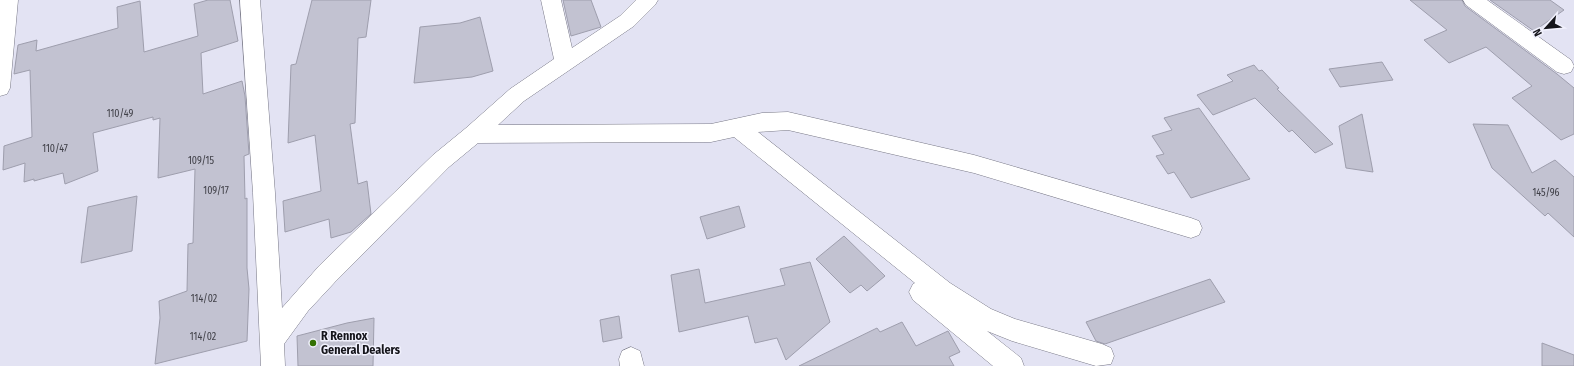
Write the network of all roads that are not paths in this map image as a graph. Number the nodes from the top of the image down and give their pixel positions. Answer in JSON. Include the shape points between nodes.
{"nodes":[{"id":1,"x":8,"y":0,"type":"edge"},
{"id":2,"x":250,"y":0,"type":"edge"},
{"id":3,"x":551,"y":0,"type":"edge"},
{"id":4,"x":648,"y":0,"type":"edge"},
{"id":5,"x":1473,"y":0,"type":"edge"},
{"id":6,"x":565,"y":62,"type":"junction"},
{"id":7,"x":1571,"y":66,"type":"edge"},
{"id":8,"x":0,"y":88,"type":"edge"},
{"id":9,"x":738,"y":128,"type":"junction"},
{"id":10,"x":474,"y":134,"type":"junction"},
{"id":11,"x":840,"y":226,"type":"dead end"},
{"id":12,"x":1190,"y":228,"type":"dead end"},
{"id":13,"x":273,"y":339,"type":"junction"},
{"id":14,"x":1102,"y":356,"type":"dead end"},
{"id":15,"x":273,"y":366,"type":"edge"},
{"id":16,"x":1012,"y":366,"type":"edge"}],
"edges":[{"from":1,"to":8,"type":"street"},
{"from":2,"to":13,"type":"street"},
{"from":3,"to":6,"type":"street"},
{"from":4,"to":6,"type":"street","via":[[627,21]]},
{"from":5,"to":7,"type":"street"},
{"from":6,"to":10,"type":"street","via":[[517,95]]},
{"from":9,"to":10,"type":"street","via":[[711,133]]},
{"from":9,"to":12,"type":"street","via":[[762,122],[788,121],[974,164]]},
{"from":9,"to":14,"type":"street","via":[[948,295],[983,317],[1012,330]]},
{"from":10,"to":13,"type":"street","via":[[441,161],[327,274],[300,303]]},
{"from":11,"to":16,"type":"street"},
{"from":13,"to":15,"type":"street"}]}
